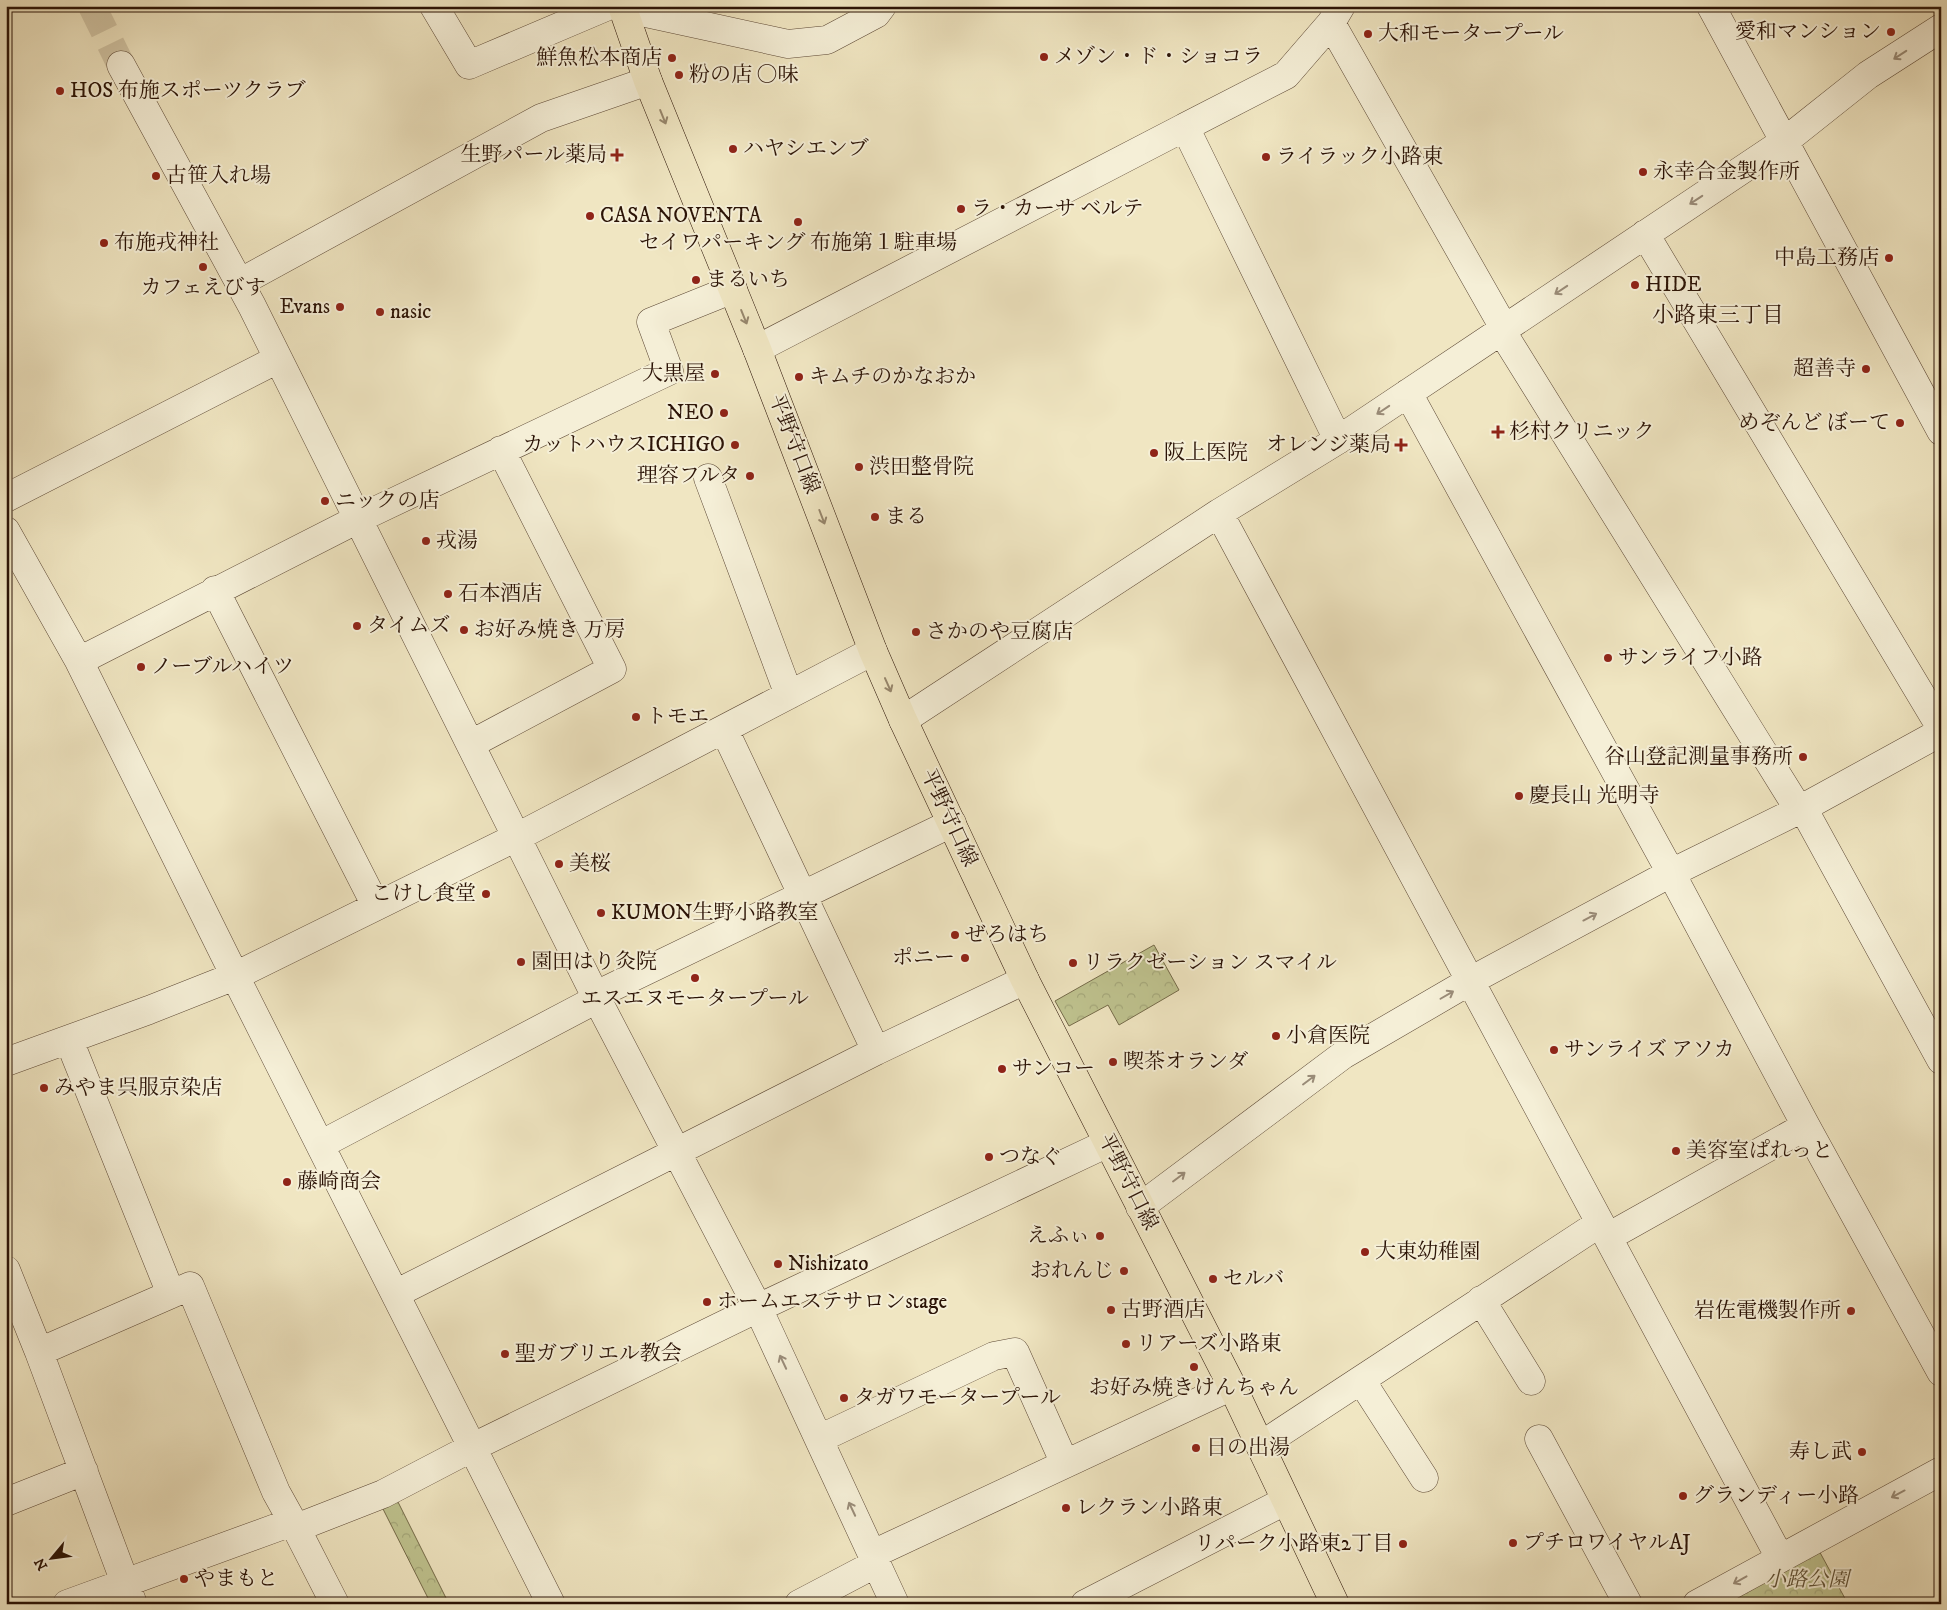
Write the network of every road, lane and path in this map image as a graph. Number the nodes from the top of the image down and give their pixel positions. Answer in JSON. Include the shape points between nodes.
{"nodes":[{"id":1,"x":434,"y":6,"type":"edge"},
{"id":2,"x":882,"y":6,"type":"edge"},
{"id":3,"x":1711,"y":6,"type":"edge"},
{"id":4,"x":618,"y":7,"type":"edge"},
{"id":5,"x":1336,"y":14,"type":"edge"},
{"id":6,"x":1941,"y":28,"type":"edge"},
{"id":7,"x":121,"y":65,"type":"tunnel mouth"},
{"id":8,"x":648,"y":81,"type":"junction"},
{"id":9,"x":1185,"y":127,"type":"junction"},
{"id":10,"x":1785,"y":141,"type":"junction"},
{"id":11,"x":1644,"y":234,"type":"junction"},
{"id":12,"x":239,"y":283,"type":"junction"},
{"id":13,"x":733,"y":290,"type":"junction"},
{"id":14,"x":1503,"y":329,"type":"junction"},
{"id":15,"x":757,"y":348,"type":"junction"},
{"id":16,"x":278,"y":359,"type":"junction"},
{"id":17,"x":1408,"y":393,"type":"junction"},
{"id":18,"x":1941,"y":431,"type":"edge"},
{"id":19,"x":1338,"y":440,"type":"junction"},
{"id":20,"x":501,"y":450,"type":"junction"},
{"id":21,"x":708,"y":478,"type":"dead end"},
{"id":22,"x":6,"y":498,"type":"edge"},
{"id":23,"x":1219,"y":513,"type":"junction"},
{"id":24,"x":358,"y":519,"type":"junction"},
{"id":25,"x":6,"y":531,"type":"edge"},
{"id":26,"x":215,"y":590,"type":"junction"},
{"id":27,"x":873,"y":651,"type":"junction"},
{"id":28,"x":79,"y":661,"type":"junction"},
{"id":29,"x":789,"y":695,"type":"junction"},
{"id":30,"x":903,"y":720,"type":"junction"},
{"id":31,"x":724,"y":729,"type":"junction"},
{"id":32,"x":1938,"y":738,"type":"edge"},
{"id":33,"x":471,"y":744,"type":"junction"},
{"id":34,"x":1801,"y":809,"type":"junction"},
{"id":35,"x":952,"y":824,"type":"junction"},
{"id":36,"x":517,"y":837,"type":"junction"},
{"id":37,"x":1671,"y":873,"type":"junction"},
{"id":38,"x":802,"y":895,"type":"junction"},
{"id":39,"x":376,"y":906,"type":"junction"},
{"id":40,"x":234,"y":976,"type":"junction"},
{"id":41,"x":1025,"y":980,"type":"junction"},
{"id":42,"x":1470,"y":981,"type":"junction"},
{"id":43,"x":596,"y":997,"type":"junction"},
{"id":44,"x":69,"y":1040,"type":"junction"},
{"id":45,"x":876,"y":1051,"type":"junction"},
{"id":46,"x":1941,"y":1060,"type":"edge"},
{"id":47,"x":6,"y":1062,"type":"edge"},
{"id":48,"x":1806,"y":1126,"type":"junction"},
{"id":49,"x":1108,"y":1143,"type":"junction"},
{"id":50,"x":320,"y":1145,"type":"junction"},
{"id":51,"x":677,"y":1151,"type":"junction"},
{"id":52,"x":1140,"y":1207,"type":"junction"},
{"id":53,"x":1604,"y":1230,"type":"junction"},
{"id":54,"x":6,"y":1270,"type":"edge"},
{"id":55,"x":171,"y":1294,"type":"junction"},
{"id":56,"x":396,"y":1294,"type":"junction"},
{"id":57,"x":1482,"y":1300,"type":"junction"},
{"id":58,"x":758,"y":1308,"type":"junction"},
{"id":59,"x":39,"y":1352,"type":"junction"},
{"id":60,"x":1941,"y":1372,"type":"edge"},
{"id":61,"x":1361,"y":1380,"type":"junction"},
{"id":62,"x":1531,"y":1381,"type":"dead end"},
{"id":63,"x":1232,"y":1386,"type":"junction"},
{"id":64,"x":820,"y":1439,"type":"junction"},
{"id":65,"x":1539,"y":1439,"type":"dead end"},
{"id":66,"x":1260,"y":1446,"type":"junction"},
{"id":67,"x":473,"y":1447,"type":"junction"},
{"id":68,"x":1065,"y":1464,"type":"junction"},
{"id":69,"x":84,"y":1471,"type":"junction"},
{"id":70,"x":1941,"y":1471,"type":"edge"},
{"id":71,"x":1424,"y":1478,"type":"dead end"},
{"id":72,"x":1285,"y":1501,"type":"junction"},
{"id":73,"x":6,"y":1502,"type":"edge"},
{"id":74,"x":294,"y":1525,"type":"junction"},
{"id":75,"x":875,"y":1558,"type":"junction"},
{"id":76,"x":1780,"y":1558,"type":"junction"},
{"id":77,"x":130,"y":1593,"type":"edge"},
{"id":78,"x":67,"y":1604,"type":"edge"},
{"id":79,"x":335,"y":1604,"type":"edge"},
{"id":80,"x":551,"y":1604,"type":"edge"},
{"id":81,"x":799,"y":1604,"type":"edge"},
{"id":82,"x":895,"y":1604,"type":"edge"},
{"id":83,"x":1086,"y":1604,"type":"edge"},
{"id":84,"x":1335,"y":1604,"type":"edge"},
{"id":85,"x":1628,"y":1604,"type":"edge"},
{"id":86,"x":1697,"y":1604,"type":"edge"}],
"edges":[{"from":1,"to":4,"type":"street","via":[[469,66]]},
{"from":2,"to":4,"type":"street","via":[[876,14],[827,40],[788,44]]},
{"from":3,"to":10,"type":"street"},
{"from":4,"to":8,"type":"main road","name":"平野守口線"},
{"from":5,"to":9,"type":"street","via":[[1286,75]]},
{"from":5,"to":14,"type":"street"},
{"from":6,"to":10,"type":"street","one_way":true,"via":[[1868,75]]},
{"from":7,"to":12,"type":"street"},
{"from":8,"to":12,"type":"street","via":[[541,118]]},
{"from":8,"to":13,"type":"main road","name":"平野守口線","one_way":true},
{"from":9,"to":15,"type":"street"},
{"from":9,"to":19,"type":"street"},
{"from":10,"to":11,"type":"street","one_way":true},
{"from":10,"to":18,"type":"street"},
{"from":11,"to":14,"type":"street","one_way":true},
{"from":11,"to":32,"type":"street"},
{"from":12,"to":16,"type":"street"},
{"from":13,"to":15,"type":"main road","name":"平野守口線","one_way":true},
{"from":13,"to":20,"type":"street","via":[[651,322],[669,371]]},
{"from":14,"to":17,"type":"street"},
{"from":14,"to":34,"type":"street"},
{"from":15,"to":27,"type":"main road","name":"平野守口線","one_way":true},
{"from":16,"to":22,"type":"street"},
{"from":16,"to":24,"type":"street"},
{"from":17,"to":19,"type":"street","one_way":true},
{"from":17,"to":37,"type":"street"},
{"from":19,"to":23,"type":"street"},
{"from":20,"to":24,"type":"street"},
{"from":20,"to":33,"type":"street","via":[[612,669]]},
{"from":21,"to":29,"type":"street"},
{"from":23,"to":30,"type":"street"},
{"from":23,"to":42,"type":"street"},
{"from":24,"to":26,"type":"street"},
{"from":24,"to":33,"type":"street"},
{"from":25,"to":28,"type":"street"},
{"from":26,"to":28,"type":"street"},
{"from":26,"to":39,"type":"street"},
{"from":27,"to":29,"type":"street"},
{"from":27,"to":30,"type":"main road","name":"平野守口線","one_way":true},
{"from":28,"to":40,"type":"street"},
{"from":29,"to":31,"type":"street"},
{"from":30,"to":35,"type":"main road","name":"平野守口線"},
{"from":31,"to":36,"type":"street"},
{"from":31,"to":38,"type":"street"},
{"from":32,"to":34,"type":"street"},
{"from":33,"to":36,"type":"street"},
{"from":34,"to":37,"type":"street"},
{"from":34,"to":46,"type":"street"},
{"from":35,"to":38,"type":"street"},
{"from":35,"to":41,"type":"main road","name":"平野守口線"},
{"from":36,"to":39,"type":"street"},
{"from":36,"to":43,"type":"street"},
{"from":42,"to":37,"type":"street","one_way":true},
{"from":37,"to":48,"type":"street"},
{"from":38,"to":43,"type":"street"},
{"from":38,"to":45,"type":"street"},
{"from":39,"to":40,"type":"street"},
{"from":40,"to":44,"type":"street"},
{"from":40,"to":50,"type":"street"},
{"from":41,"to":45,"type":"street"},
{"from":41,"to":49,"type":"main road","name":"平野守口線"},
{"from":52,"to":42,"type":"street","one_way":true,"via":[[1343,1055]]},
{"from":42,"to":53,"type":"street"},
{"from":43,"to":50,"type":"street"},
{"from":43,"to":51,"type":"street"},
{"from":44,"to":47,"type":"street"},
{"from":44,"to":55,"type":"street"},
{"from":45,"to":51,"type":"street"},
{"from":48,"to":53,"type":"street"},
{"from":48,"to":60,"type":"street"},
{"from":49,"to":52,"type":"main road","name":"平野守口線"},
{"from":49,"to":58,"type":"street"},
{"from":50,"to":56,"type":"street"},
{"from":51,"to":56,"type":"street"},
{"from":51,"to":58,"type":"street"},
{"from":52,"to":63,"type":"main road","name":"平野守口線"},
{"from":53,"to":57,"type":"street"},
{"from":53,"to":76,"type":"street"},
{"from":54,"to":59,"type":"street"},
{"from":55,"to":59,"type":"street"},
{"from":55,"to":74,"type":"street","via":[[190,1286],[276,1492]]},
{"from":56,"to":67,"type":"street"},
{"from":57,"to":61,"type":"street"},
{"from":57,"to":62,"type":"street"},
{"from":64,"to":58,"type":"street","one_way":true},
{"from":58,"to":67,"type":"street"},
{"from":59,"to":69,"type":"street"},
{"from":61,"to":66,"type":"street"},
{"from":61,"to":71,"type":"street"},
{"from":63,"to":66,"type":"main road","name":"平野守口線"},
{"from":63,"to":68,"type":"street"},
{"from":64,"to":68,"type":"street","via":[[994,1356],[1015,1352]]},
{"from":75,"to":64,"type":"street","one_way":true},
{"from":65,"to":85,"type":"street"},
{"from":66,"to":72,"type":"main road","name":"平野守口線"},
{"from":67,"to":74,"type":"street","via":[[383,1494]]},
{"from":67,"to":80,"type":"street"},
{"from":68,"to":75,"type":"street"},
{"from":69,"to":73,"type":"street"},
{"from":69,"to":77,"type":"street"},
{"from":70,"to":76,"type":"street","one_way":true},
{"from":72,"to":83,"type":"street"},
{"from":72,"to":84,"type":"main road","name":"平野守口線"},
{"from":74,"to":77,"type":"street"},
{"from":74,"to":79,"type":"street"},
{"from":75,"to":81,"type":"street"},
{"from":75,"to":82,"type":"street"},
{"from":76,"to":86,"type":"street","one_way":true},
{"from":77,"to":78,"type":"street"}]}
